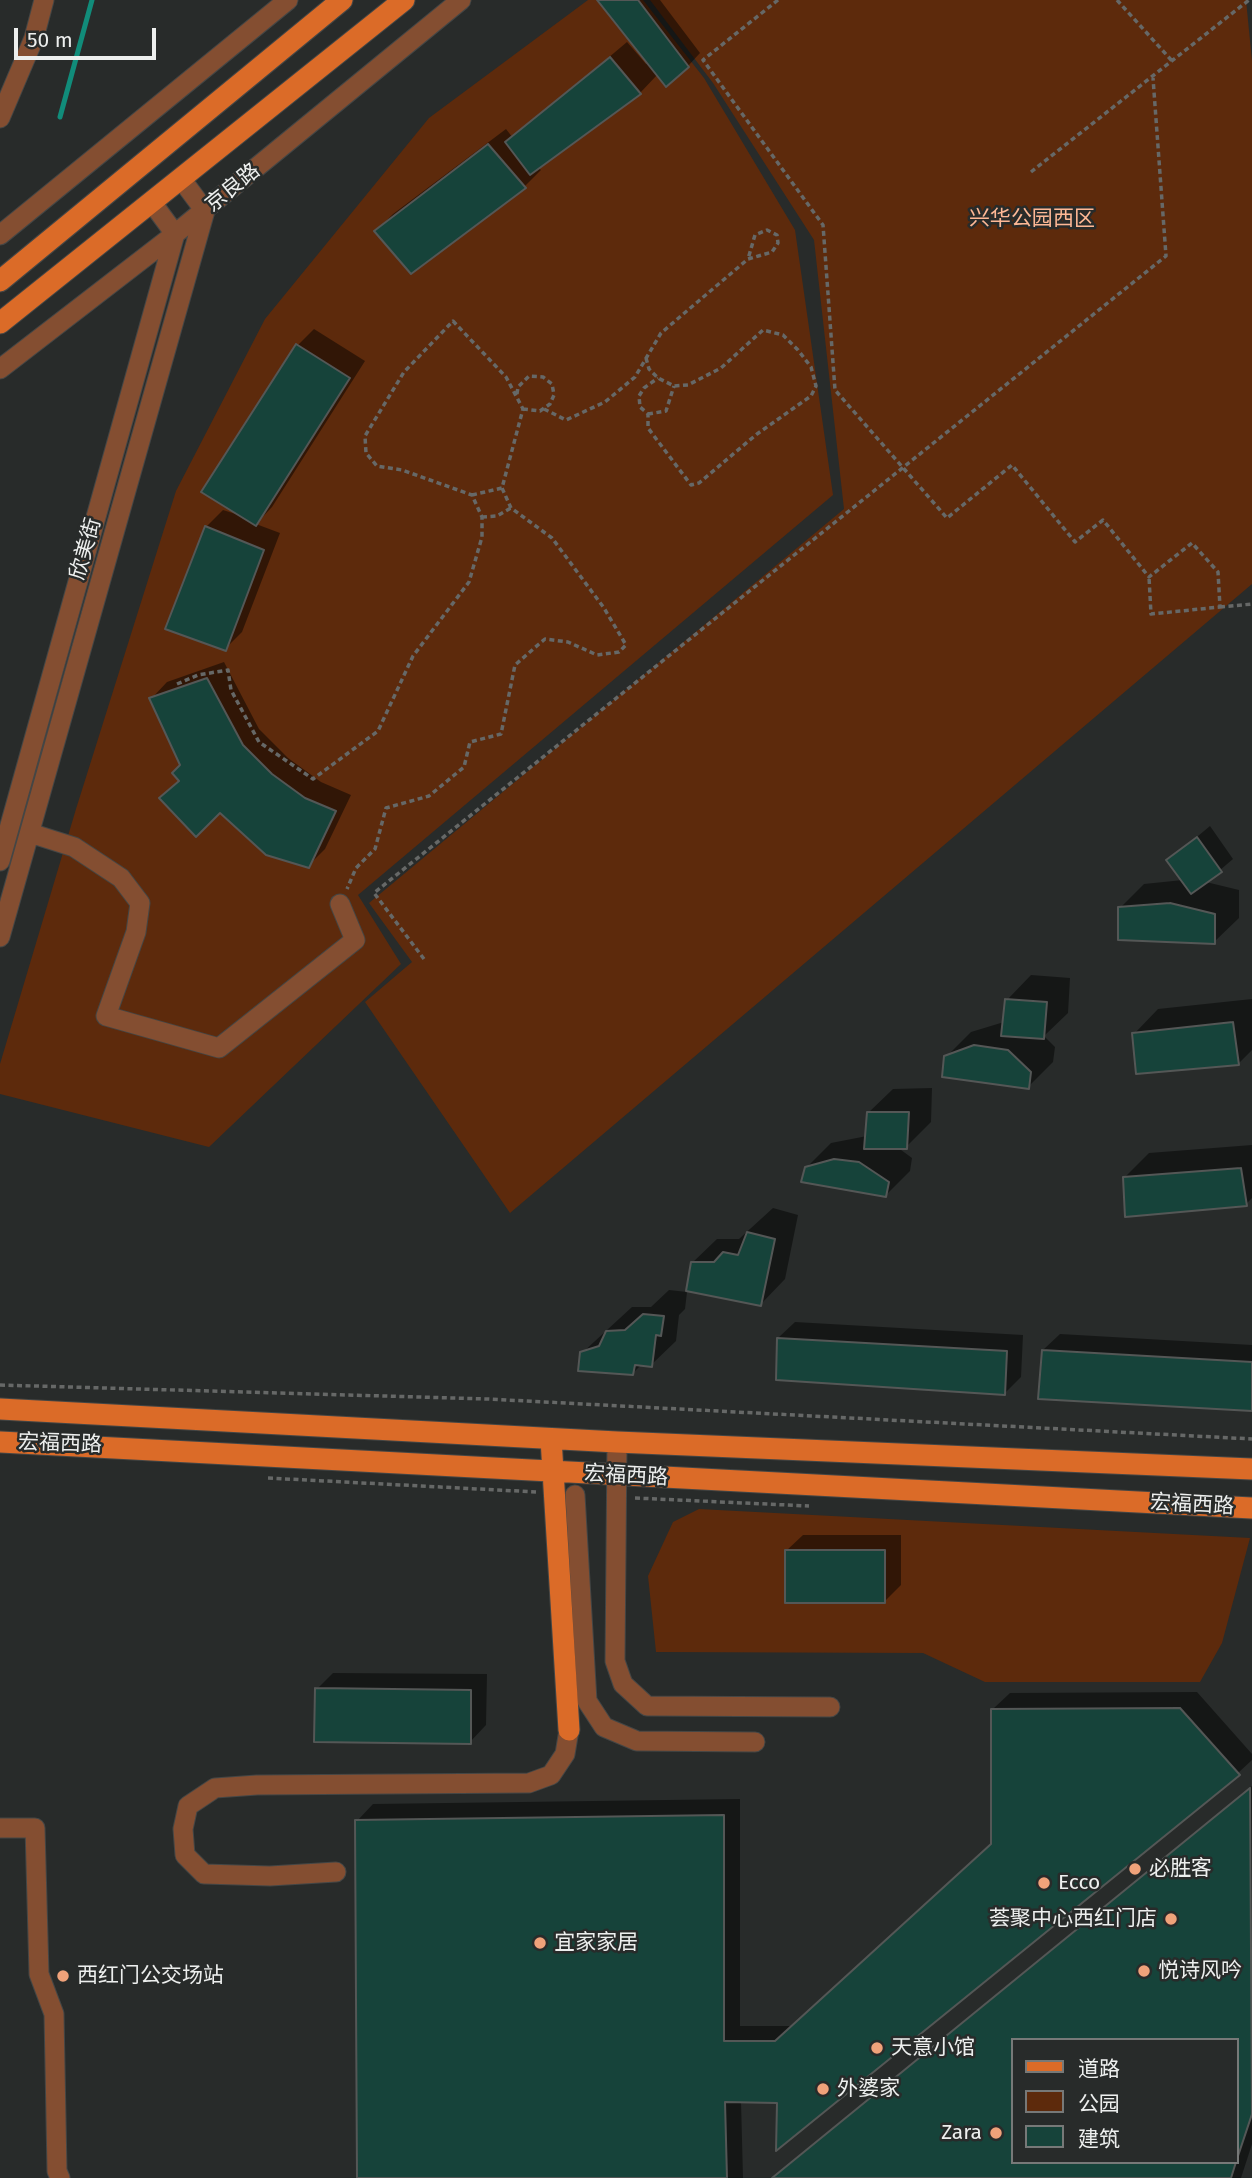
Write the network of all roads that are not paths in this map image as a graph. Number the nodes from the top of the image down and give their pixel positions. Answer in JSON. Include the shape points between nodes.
{"nodes":[{"id":1,"x":44,"y":0,"type":"edge"},
{"id":2,"x":288,"y":0,"type":"edge"},
{"id":3,"x":342,"y":0,"type":"edge"},
{"id":4,"x":404,"y":0,"type":"edge"},
{"id":5,"x":461,"y":0,"type":"edge"},
{"id":6,"x":0,"y":118,"type":"edge"},
{"id":7,"x":182,"y":180,"type":"junction"},
{"id":8,"x":153,"y":204,"type":"junction"},
{"id":9,"x":205,"y":211,"type":"junction"},
{"id":10,"x":0,"y":234,"type":"edge"},
{"id":11,"x":176,"y":234,"type":"junction"},
{"id":12,"x":0,"y":281,"type":"edge"},
{"id":13,"x":0,"y":323,"type":"edge"},
{"id":14,"x":0,"y":369,"type":"edge"},
{"id":15,"x":30,"y":833,"type":"junction"},
{"id":16,"x":0,"y":861,"type":"edge"},
{"id":17,"x":340,"y":904,"type":"road end"},
{"id":18,"x":0,"y":937,"type":"edge"},
{"id":19,"x":0,"y":1409,"type":"edge"},
{"id":20,"x":551,"y":1439,"type":"junction"},
{"id":21,"x":0,"y":1442,"type":"edge"},
{"id":22,"x":617,"y":1443,"type":"junction"},
{"id":23,"x":1252,"y":1469,"type":"edge"},
{"id":24,"x":552,"y":1472,"type":"junction"},
{"id":25,"x":616,"y":1476,"type":"junction"},
{"id":26,"x":575,"y":1494,"type":"dead end"},
{"id":27,"x":1252,"y":1508,"type":"edge"},
{"id":28,"x":830,"y":1707,"type":"dead end"},
{"id":29,"x":569,"y":1730,"type":"joint"},
{"id":30,"x":755,"y":1742,"type":"dead end"},
{"id":31,"x":0,"y":1828,"type":"edge"},
{"id":32,"x":336,"y":1872,"type":"dead end"},
{"id":33,"x":60,"y":2178,"type":"edge"}],
"edges":[{"from":1,"to":6,"type":"street","via":[[34,38]]},
{"from":2,"to":10,"type":"street"},
{"from":3,"to":12,"type":"main road"},
{"from":4,"to":7,"type":"main road","name":"京良路"},
{"from":5,"to":9,"type":"street","name":"京良路"},
{"from":7,"to":8,"type":"main road","name":"京良路"},
{"from":7,"to":9,"type":"street"},
{"from":8,"to":11,"type":"street"},
{"from":8,"to":13,"type":"main road","name":"京良路"},
{"from":9,"to":11,"type":"street","name":"京良路"},
{"from":9,"to":15,"type":"street","name":"欣美街"},
{"from":11,"to":14,"type":"street","name":"京良路"},
{"from":11,"to":16,"type":"street","name":"欣美街"},
{"from":15,"to":17,"type":"street","via":[[74,847],[121,878],[140,903],[136,932],[106,1016],[219,1048],[355,940]]},
{"from":15,"to":18,"type":"street","name":"欣美街"},
{"from":19,"to":20,"type":"main road","name":"宏福西路"},
{"from":20,"to":22,"type":"main road","name":"宏福西路"},
{"from":20,"to":24,"type":"main road"},
{"from":21,"to":24,"type":"main road","name":"宏福西路"},
{"from":22,"to":23,"type":"main road","name":"宏福西路"},
{"from":22,"to":25,"type":"street"},
{"from":24,"to":25,"type":"main road","name":"宏福西路"},
{"from":24,"to":29,"type":"main road"},
{"from":25,"to":27,"type":"main road","name":"宏福西路"},
{"from":25,"to":28,"type":"street","via":[[615,1661],[623,1684],[646,1706]]},
{"from":26,"to":30,"type":"street","via":[[587,1701],[604,1727],[637,1741]]},
{"from":29,"to":32,"type":"street","via":[[565,1754],[551,1775],[529,1783],[257,1785],[215,1788],[188,1806],[183,1829],[185,1855],[204,1874]]},
{"from":31,"to":33,"type":"street","via":[[35,1828],[39,1974],[54,2014]]}]}
